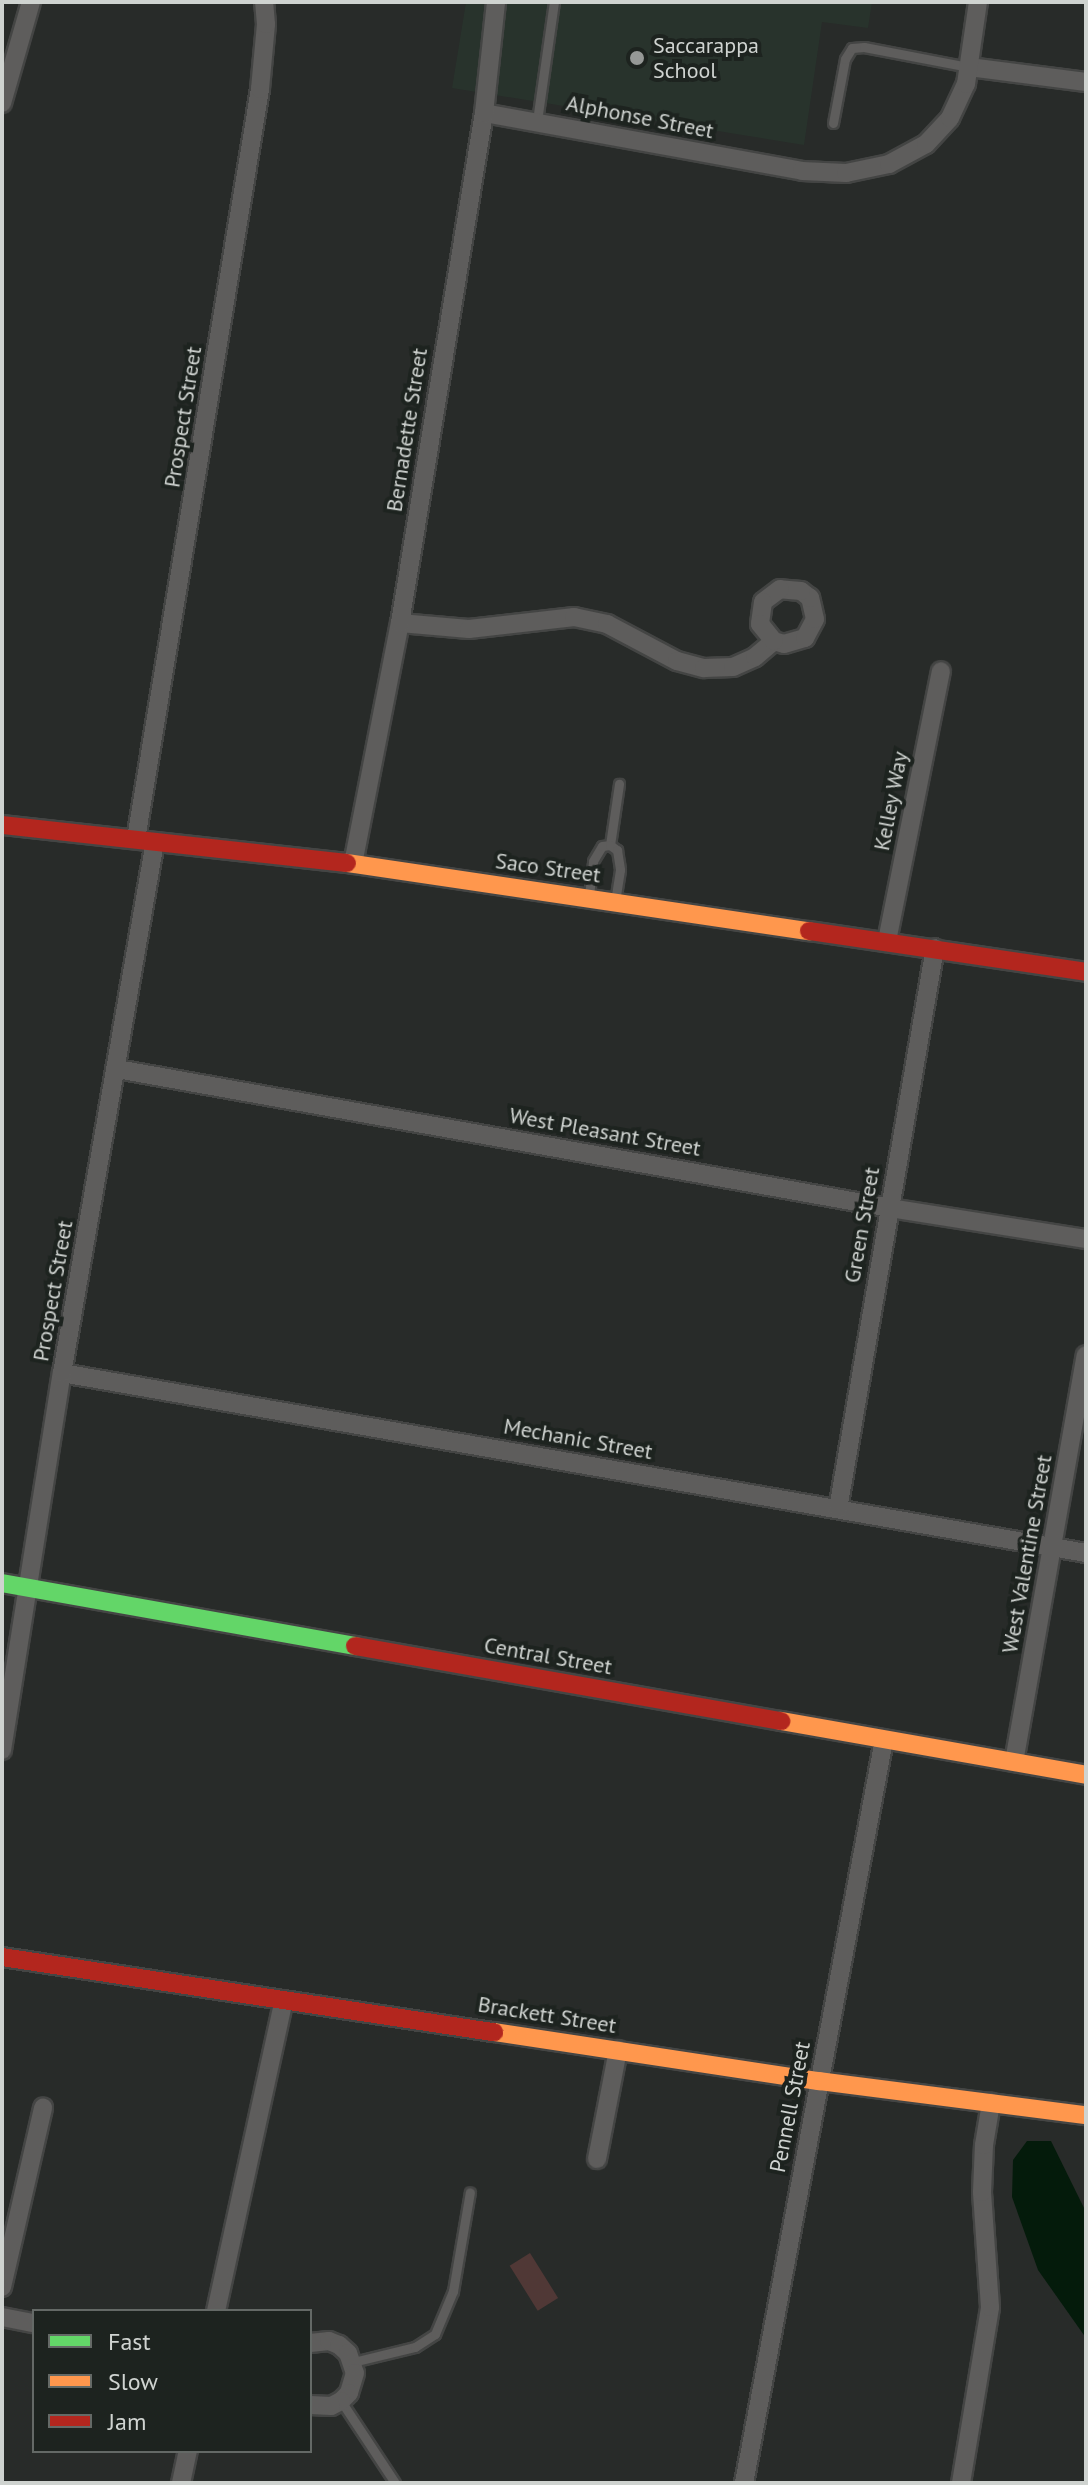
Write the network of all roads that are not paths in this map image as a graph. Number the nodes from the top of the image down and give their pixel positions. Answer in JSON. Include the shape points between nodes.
{"nodes":[{"id":1,"x":31,"y":2,"type":"edge"},
{"id":2,"x":264,"y":2,"type":"edge"},
{"id":3,"x":496,"y":2,"type":"edge"},
{"id":4,"x":554,"y":2,"type":"edge"},
{"id":5,"x":978,"y":2,"type":"edge"},
{"id":6,"x":969,"y":67,"type":"junction"},
{"id":7,"x":1086,"y":82,"type":"edge"},
{"id":8,"x":2,"y":103,"type":"edge"},
{"id":9,"x":484,"y":113,"type":"junction"},
{"id":10,"x":537,"y":121,"type":"junction"},
{"id":11,"x":833,"y":123,"type":"dead end"},
{"id":12,"x":400,"y":623,"type":"junction"},
{"id":13,"x":774,"y":641,"type":"dead end"},
{"id":14,"x":941,"y":671,"type":"dead end"},
{"id":15,"x":619,"y":784,"type":"dead end"},
{"id":16,"x":2,"y":825,"type":"edge"},
{"id":17,"x":146,"y":840,"type":"junction"},
{"id":18,"x":610,"y":845,"type":"junction"},
{"id":19,"x":353,"y":864,"type":"junction"},
{"id":20,"x":589,"y":898,"type":"junction"},
{"id":21,"x":615,"y":901,"type":"junction"},
{"id":22,"x":887,"y":941,"type":"junction"},
{"id":23,"x":935,"y":948,"type":"junction"},
{"id":24,"x":1086,"y":972,"type":"edge"},
{"id":25,"x":117,"y":1069,"type":"junction"},
{"id":26,"x":890,"y":1208,"type":"junction"},
{"id":27,"x":1086,"y":1239,"type":"edge"},
{"id":28,"x":1086,"y":1355,"type":"edge"},
{"id":29,"x":62,"y":1373,"type":"junction"},
{"id":30,"x":838,"y":1509,"type":"junction"},
{"id":31,"x":1053,"y":1547,"type":"junction"},
{"id":32,"x":1086,"y":1553,"type":"edge"},
{"id":33,"x":2,"y":1583,"type":"edge"},
{"id":34,"x":29,"y":1588,"type":"junction"},
{"id":35,"x":884,"y":1740,"type":"junction"},
{"id":36,"x":2,"y":1750,"type":"edge"},
{"id":37,"x":1014,"y":1762,"type":"junction"},
{"id":38,"x":1086,"y":1775,"type":"edge"},
{"id":39,"x":2,"y":1957,"type":"edge"},
{"id":40,"x":284,"y":2000,"type":"junction"},
{"id":41,"x":618,"y":2050,"type":"junction"},
{"id":42,"x":819,"y":2081,"type":"junction"},
{"id":43,"x":991,"y":2103,"type":"junction"},
{"id":44,"x":43,"y":2108,"type":"dead end"},
{"id":45,"x":1086,"y":2115,"type":"edge"},
{"id":46,"x":597,"y":2159,"type":"dead end"},
{"id":47,"x":470,"y":2192,"type":"dead end"},
{"id":48,"x":2,"y":2287,"type":"edge"},
{"id":49,"x":216,"y":2309,"type":"edge"},
{"id":50,"x":2,"y":2317,"type":"edge"},
{"id":51,"x":32,"y":2323,"type":"edge"},
{"id":52,"x":312,"y":2343,"type":"edge"},
{"id":53,"x":353,"y":2362,"type":"junction"},
{"id":54,"x":341,"y":2401,"type":"junction"},
{"id":55,"x":312,"y":2405,"type":"edge"},
{"id":56,"x":188,"y":2453,"type":"edge"},
{"id":57,"x":181,"y":2483,"type":"edge"},
{"id":58,"x":395,"y":2483,"type":"edge"},
{"id":59,"x":744,"y":2483,"type":"edge"},
{"id":60,"x":961,"y":2483,"type":"edge"}],
"edges":[{"from":1,"to":8,"type":"street"},
{"from":2,"to":17,"type":"street","name":"Prospect Street","via":[[260,89]]},
{"from":3,"to":9,"type":"street","name":"Bernadette Street"},
{"from":4,"to":10,"type":"lane"},
{"from":5,"to":6,"type":"street","name":"Alphonse Street"},
{"from":6,"to":7,"type":"street"},
{"from":6,"to":10,"type":"street","name":"Alphonse Street","via":[[950,118],[926,144],[889,164],[846,173],[642,144]]},
{"from":6,"to":11,"type":"lane","via":[[852,48],[845,59]]},
{"from":9,"to":10,"type":"street","name":"Alphonse Street"},
{"from":9,"to":12,"type":"street","name":"Bernadette Street"},
{"from":12,"to":13,"type":"street","via":[[469,629],[574,617],[607,624],[677,661],[704,668],[733,667]]},
{"from":12,"to":19,"type":"street","name":"Bernadette Street"},
{"from":14,"to":22,"type":"street","name":"Kelley Way"},
{"from":15,"to":18,"type":"lane"},
{"from":16,"to":17,"type":"street","name":"Saco Street"},
{"from":17,"to":19,"type":"street","name":"Saco Street"},
{"from":17,"to":25,"type":"street","name":"Prospect Street"},
{"from":18,"to":20,"type":"lane","via":[[602,846],[593,861]]},
{"from":18,"to":21,"type":"lane","via":[[617,850],[620,870]]},
{"from":19,"to":20,"type":"street","name":"Saco Street"},
{"from":20,"to":21,"type":"street","name":"Saco Street"},
{"from":21,"to":22,"type":"street","name":"Saco Street"},
{"from":22,"to":23,"type":"street","name":"Saco Street"},
{"from":23,"to":24,"type":"street","name":"Saco Street"},
{"from":23,"to":26,"type":"street","name":"Green Street"},
{"from":25,"to":26,"type":"street","name":"West Pleasant Street"},
{"from":25,"to":29,"type":"street","name":"Prospect Street"},
{"from":26,"to":27,"type":"street","name":"West Pleasant Street"},
{"from":26,"to":30,"type":"street","name":"Green Street"},
{"from":28,"to":31,"type":"street","name":"West Valentine Street"},
{"from":29,"to":30,"type":"street","name":"Mechanic Street"},
{"from":29,"to":34,"type":"street","name":"Prospect Street"},
{"from":30,"to":31,"type":"street","name":"Mechanic Street"},
{"from":31,"to":32,"type":"street","name":"Mechanic Street"},
{"from":31,"to":37,"type":"street","name":"West Valentine Street"},
{"from":33,"to":34,"type":"street","name":"Central Street"},
{"from":34,"to":35,"type":"street","name":"Central Street"},
{"from":34,"to":36,"type":"street","name":"Prospect Street"},
{"from":35,"to":37,"type":"street","name":"Central Street"},
{"from":35,"to":42,"type":"street","name":"Pennell Street"},
{"from":37,"to":38,"type":"street","name":"Central Street"},
{"from":39,"to":40,"type":"street","name":"Brackett Street"},
{"from":40,"to":41,"type":"street","name":"Brackett Street"},
{"from":40,"to":49,"type":"street"},
{"from":41,"to":42,"type":"street","name":"Brackett Street"},
{"from":41,"to":46,"type":"street"},
{"from":42,"to":43,"type":"street","name":"Brackett Street"},
{"from":42,"to":59,"type":"street","name":"Pennell Street"},
{"from":43,"to":45,"type":"street","name":"Brackett Street"},
{"from":43,"to":60,"type":"street","via":[[982,2192],[990,2307]]},
{"from":44,"to":48,"type":"street"},
{"from":47,"to":53,"type":"lane","via":[[453,2291],[435,2334],[415,2347]]},
{"from":50,"to":51,"type":"street"},
{"from":52,"to":53,"type":"street","via":[[339,2345]]},
{"from":53,"to":54,"type":"street","via":[[354,2384]]},
{"from":54,"to":55,"type":"street"},
{"from":54,"to":58,"type":"lane"},
{"from":56,"to":57,"type":"street"}]}
